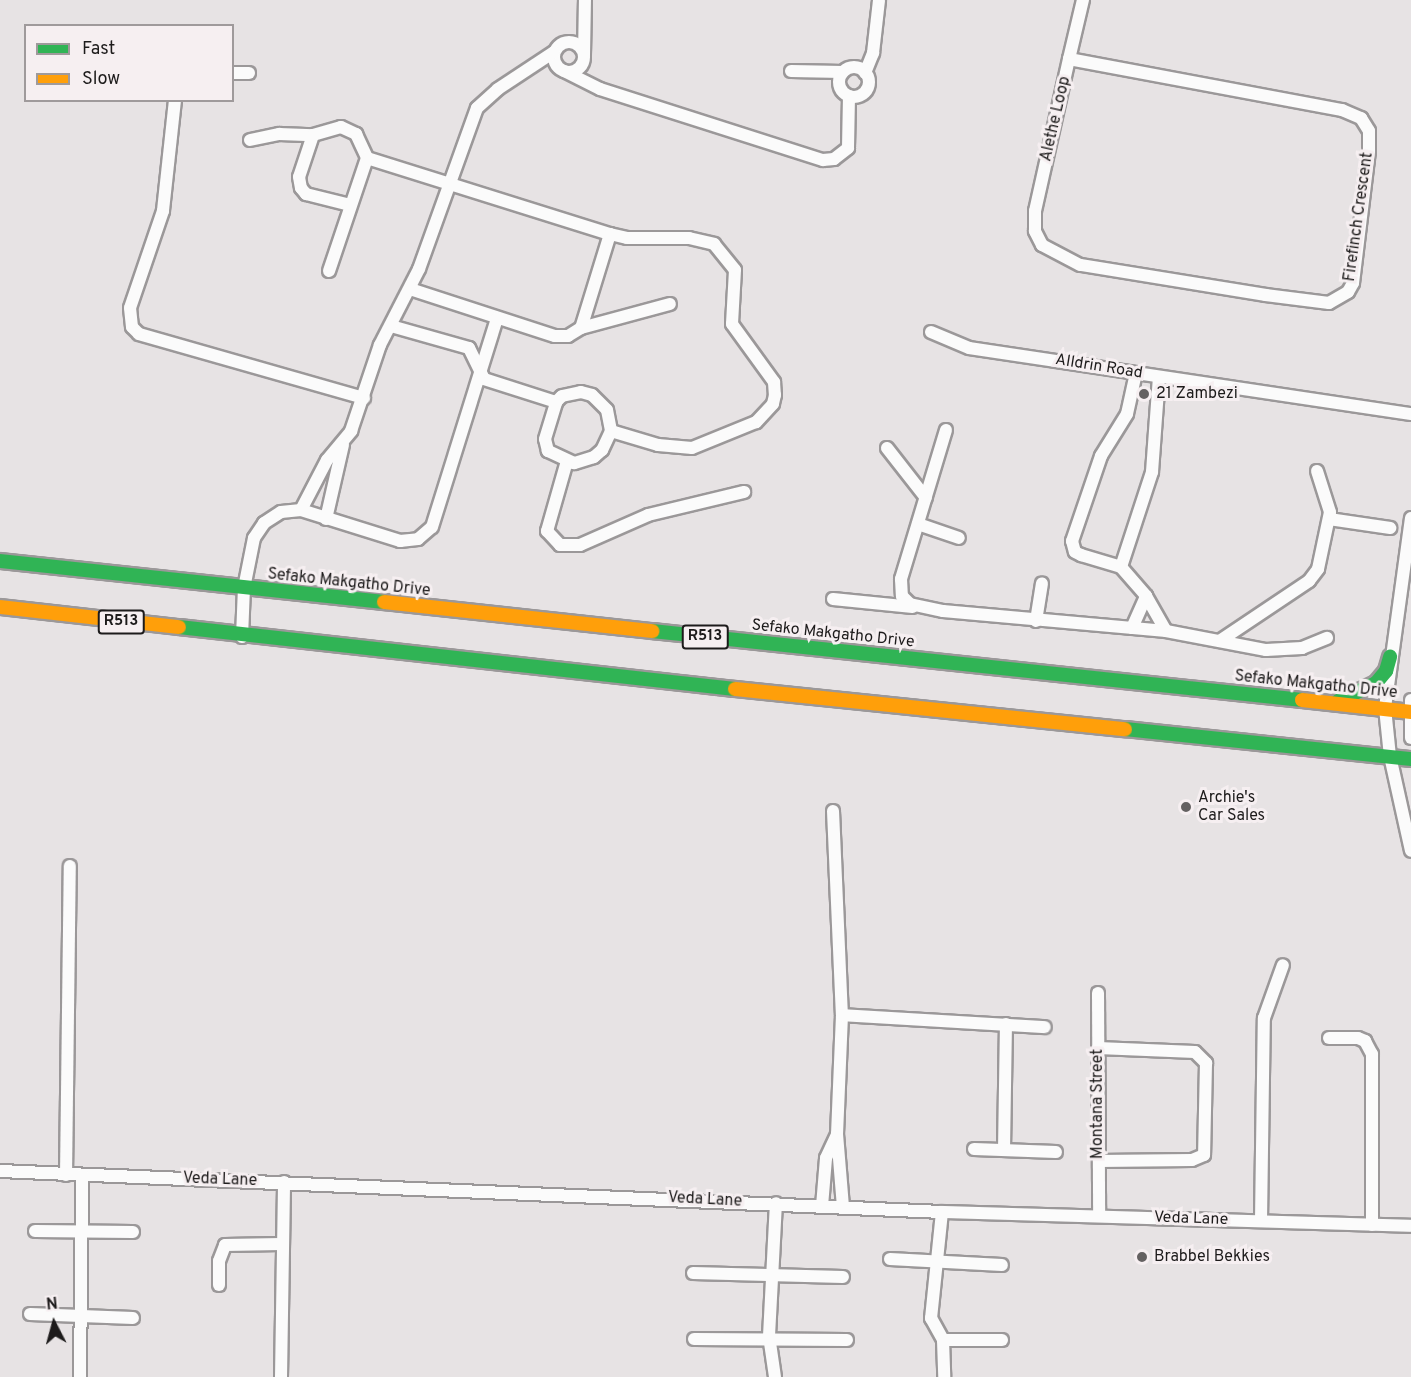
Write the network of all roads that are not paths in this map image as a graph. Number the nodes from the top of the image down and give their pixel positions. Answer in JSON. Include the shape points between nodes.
{"nodes":[{"id":1,"x":585,"y":0,"type":"edge"},
{"id":2,"x":879,"y":0,"type":"edge"},
{"id":3,"x":1083,"y":0,"type":"edge"},
{"id":4,"x":584,"y":24,"type":"junction"},
{"id":5,"x":571,"y":41,"type":"junction"},
{"id":6,"x":554,"y":52,"type":"junction"},
{"id":7,"x":583,"y":58,"type":"junction"},
{"id":8,"x":1069,"y":59,"type":"junction"},
{"id":9,"x":533,"y":65,"type":"junction"},
{"id":10,"x":560,"y":69,"type":"junction"},
{"id":11,"x":790,"y":71,"type":"dead end"},
{"id":12,"x":843,"y":72,"type":"junction"},
{"id":13,"x":234,"y":73,"type":"edge"},
{"id":14,"x":865,"y":73,"type":"junction"},
{"id":15,"x":249,"y":74,"type":"dead end"},
{"id":16,"x":589,"y":84,"type":"junction"},
{"id":17,"x":849,"y":96,"type":"junction"},
{"id":18,"x":175,"y":102,"type":"edge"},
{"id":19,"x":313,"y":135,"type":"junction"},
{"id":20,"x":250,"y":140,"type":"dead end"},
{"id":21,"x":367,"y":158,"type":"junction"},
{"id":22,"x":447,"y":183,"type":"junction"},
{"id":23,"x":350,"y":205,"type":"junction"},
{"id":24,"x":610,"y":234,"type":"junction"},
{"id":25,"x":1038,"y":239,"type":"joint"},
{"id":26,"x":329,"y":271,"type":"dead end"},
{"id":27,"x":410,"y":290,"type":"junction"},
{"id":28,"x":670,"y":304,"type":"dead end"},
{"id":29,"x":497,"y":318,"type":"junction"},
{"id":30,"x":391,"y":326,"type":"junction"},
{"id":31,"x":580,"y":328,"type":"junction"},
{"id":32,"x":931,"y":332,"type":"dead end"},
{"id":33,"x":480,"y":369,"type":"junction"},
{"id":34,"x":1136,"y":373,"type":"junction"},
{"id":35,"x":1159,"y":377,"type":"junction"},
{"id":36,"x":363,"y":398,"type":"junction"},
{"id":37,"x":556,"y":402,"type":"junction"},
{"id":38,"x":1411,"y":414,"type":"edge"},
{"id":39,"x":946,"y":430,"type":"dead end"},
{"id":40,"x":611,"y":431,"type":"junction"},
{"id":41,"x":343,"y":445,"type":"junction"},
{"id":42,"x":887,"y":448,"type":"dead end"},
{"id":43,"x":567,"y":461,"type":"junction"},
{"id":44,"x":1317,"y":471,"type":"dead end"},
{"id":45,"x":744,"y":492,"type":"dead end"},
{"id":46,"x":926,"y":498,"type":"junction"},
{"id":47,"x":301,"y":510,"type":"junction"},
{"id":48,"x":1411,"y":518,"type":"edge"},
{"id":49,"x":327,"y":519,"type":"junction"},
{"id":50,"x":1329,"y":519,"type":"junction"},
{"id":51,"x":918,"y":524,"type":"junction"},
{"id":52,"x":1390,"y":528,"type":"dead end"},
{"id":53,"x":959,"y":537,"type":"dead end"},
{"id":54,"x":0,"y":561,"type":"edge"},
{"id":55,"x":1121,"y":567,"type":"junction"},
{"id":56,"x":1042,"y":583,"type":"dead end"},
{"id":57,"x":244,"y":588,"type":"junction"},
{"id":58,"x":1146,"y":596,"type":"junction"},
{"id":59,"x":833,"y":599,"type":"dead end"},
{"id":60,"x":0,"y":608,"type":"edge"},
{"id":61,"x":921,"y":608,"type":"junction"},
{"id":62,"x":1036,"y":621,"type":"junction"},
{"id":63,"x":1132,"y":628,"type":"junction"},
{"id":64,"x":1166,"y":631,"type":"junction"},
{"id":65,"x":242,"y":637,"type":"junction"},
{"id":66,"x":1327,"y":638,"type":"dead end"},
{"id":67,"x":1221,"y":640,"type":"junction"},
{"id":68,"x":1390,"y":657,"type":"junction"},
{"id":69,"x":1315,"y":702,"type":"junction"},
{"id":70,"x":1385,"y":708,"type":"junction"},
{"id":71,"x":1410,"y":708,"type":"edge"},
{"id":72,"x":1411,"y":738,"type":"edge"},
{"id":73,"x":1390,"y":756,"type":"junction"},
{"id":74,"x":1411,"y":759,"type":"edge"},
{"id":75,"x":833,"y":811,"type":"dead end"},
{"id":76,"x":1411,"y":851,"type":"edge"},
{"id":77,"x":70,"y":866,"type":"dead end"},
{"id":78,"x":1283,"y":965,"type":"dead end"},
{"id":79,"x":1098,"y":993,"type":"dead end"},
{"id":80,"x":842,"y":1015,"type":"junction"},
{"id":81,"x":1006,"y":1024,"type":"junction"},
{"id":82,"x":1045,"y":1026,"type":"dead end"},
{"id":83,"x":1329,"y":1038,"type":"dead end"},
{"id":84,"x":1098,"y":1048,"type":"junction"},
{"id":85,"x":837,"y":1134,"type":"junction"},
{"id":86,"x":974,"y":1149,"type":"dead end"},
{"id":87,"x":1004,"y":1150,"type":"junction"},
{"id":88,"x":1056,"y":1152,"type":"dead end"},
{"id":89,"x":1099,"y":1161,"type":"junction"},
{"id":90,"x":0,"y":1171,"type":"edge"},
{"id":91,"x":66,"y":1175,"type":"junction"},
{"id":92,"x":82,"y":1175,"type":"junction"},
{"id":93,"x":284,"y":1182,"type":"junction"},
{"id":94,"x":776,"y":1203,"type":"junction"},
{"id":95,"x":822,"y":1206,"type":"junction"},
{"id":96,"x":843,"y":1207,"type":"junction"},
{"id":97,"x":942,"y":1212,"type":"junction"},
{"id":98,"x":1099,"y":1216,"type":"junction"},
{"id":99,"x":1261,"y":1221,"type":"junction"},
{"id":100,"x":1372,"y":1225,"type":"junction"},
{"id":101,"x":1411,"y":1226,"type":"edge"},
{"id":102,"x":35,"y":1231,"type":"dead end"},
{"id":103,"x":82,"y":1232,"type":"junction"},
{"id":104,"x":133,"y":1232,"type":"dead end"},
{"id":105,"x":281,"y":1244,"type":"junction"},
{"id":106,"x":890,"y":1259,"type":"dead end"},
{"id":107,"x":937,"y":1262,"type":"junction"},
{"id":108,"x":1002,"y":1265,"type":"dead end"},
{"id":109,"x":693,"y":1273,"type":"dead end"},
{"id":110,"x":773,"y":1274,"type":"junction"},
{"id":111,"x":843,"y":1277,"type":"dead end"},
{"id":112,"x":219,"y":1285,"type":"dead end"},
{"id":113,"x":30,"y":1314,"type":"dead end"},
{"id":114,"x":82,"y":1315,"type":"junction"},
{"id":115,"x":133,"y":1318,"type":"dead end"},
{"id":116,"x":769,"y":1336,"type":"junction"},
{"id":117,"x":694,"y":1339,"type":"dead end"},
{"id":118,"x":847,"y":1340,"type":"dead end"},
{"id":119,"x":944,"y":1340,"type":"junction"},
{"id":120,"x":1002,"y":1340,"type":"dead end"},
{"id":121,"x":80,"y":1377,"type":"edge"},
{"id":122,"x":281,"y":1377,"type":"edge"},
{"id":123,"x":775,"y":1377,"type":"edge"},
{"id":124,"x":944,"y":1377,"type":"edge"}],
"edges":[{"from":1,"to":4,"type":"street"},
{"from":2,"to":14,"type":"street","via":[[873,53]]},
{"from":3,"to":8,"type":"street","name":"Alethe Loop"},
{"from":4,"to":5,"type":"street"},
{"from":4,"to":7,"type":"street"},
{"from":5,"to":6,"type":"street"},
{"from":5,"to":7,"type":"street","via":[[580,46]]},
{"from":6,"to":9,"type":"street"},
{"from":6,"to":10,"type":"street"},
{"from":7,"to":10,"type":"street","via":[[574,71]]},
{"from":7,"to":16,"type":"street"},
{"from":8,"to":25,"type":"street","name":"Alethe Loop","via":[[1035,211]]},
{"from":8,"to":25,"type":"street","name":"Firefinch Crescent","via":[[1342,110],[1361,118],[1369,131],[1369,151],[1353,283],[1337,302],[1317,303],[1080,265],[1052,252]]},
{"from":9,"to":10,"type":"street"},
{"from":9,"to":22,"type":"street","via":[[477,108]]},
{"from":10,"to":16,"type":"street"},
{"from":11,"to":12,"type":"street"},
{"from":12,"to":14,"type":"street","via":[[857,68]]},
{"from":12,"to":17,"type":"street","via":[[839,86]]},
{"from":13,"to":15,"type":"street"},
{"from":14,"to":17,"type":"street","via":[[869,82],[866,91]]},
{"from":16,"to":17,"type":"street","via":[[823,160],[834,159],[848,148]]},
{"from":18,"to":36,"type":"street","via":[[163,211],[130,308],[132,327],[139,333]]},
{"from":19,"to":20,"type":"street","via":[[279,134]]},
{"from":19,"to":21,"type":"street","via":[[329,128],[350,129]]},
{"from":19,"to":23,"type":"street","via":[[299,177],[301,188],[306,194]]},
{"from":21,"to":22,"type":"street"},
{"from":21,"to":23,"type":"street"},
{"from":22,"to":24,"type":"street"},
{"from":22,"to":27,"type":"street"},
{"from":23,"to":26,"type":"street"},
{"from":24,"to":31,"type":"street"},
{"from":24,"to":40,"type":"street","via":[[627,238],[689,238],[714,244],[735,270],[732,324],[774,382],[775,394],[773,404],[756,422],[692,448],[658,446]]},
{"from":27,"to":29,"type":"street"},
{"from":27,"to":30,"type":"street"},
{"from":28,"to":31,"type":"street"},
{"from":29,"to":31,"type":"street","via":[[555,336],[568,336]]},
{"from":29,"to":33,"type":"street"},
{"from":30,"to":33,"type":"street","via":[[469,348]]},
{"from":30,"to":36,"type":"street","via":[[380,345]]},
{"from":32,"to":34,"type":"street","name":"Alldrin Road","via":[[969,348]]},
{"from":33,"to":37,"type":"street","via":[[484,379],[497,386]]},
{"from":33,"to":49,"type":"street","via":[[438,513],[425,534],[400,541]]},
{"from":34,"to":35,"type":"street","name":"Alldrin Road"},
{"from":34,"to":55,"type":"street","via":[[1127,414],[1101,456],[1072,541],[1081,555]]},
{"from":35,"to":38,"type":"street","name":"Alldrin Road"},
{"from":35,"to":55,"type":"street","via":[[1152,472]]},
{"from":36,"to":41,"type":"street"},
{"from":37,"to":40,"type":"street","via":[[573,393],[592,395],[607,410]]},
{"from":37,"to":43,"type":"street","via":[[551,410],[546,447]]},
{"from":39,"to":46,"type":"street"},
{"from":40,"to":43,"type":"street","via":[[594,457]]},
{"from":41,"to":47,"type":"street","via":[[327,460]]},
{"from":41,"to":49,"type":"street"},
{"from":42,"to":46,"type":"street"},
{"from":43,"to":45,"type":"street","via":[[547,531],[560,545],[580,545],[648,515]]},
{"from":44,"to":50,"type":"street","via":[[1329,504]]},
{"from":46,"to":51,"type":"street"},
{"from":47,"to":49,"type":"street"},
{"from":47,"to":57,"type":"street","via":[[281,512],[258,530]]},
{"from":48,"to":68,"type":"street"},
{"from":50,"to":52,"type":"street"},
{"from":50,"to":67,"type":"street","via":[[1322,561],[1314,576]]},
{"from":51,"to":53,"type":"street"},
{"from":51,"to":61,"type":"street","via":[[900,589],[905,600]]},
{"from":54,"to":57,"type":"main road","name":"Sefako Makgatho Drive","number":"R513"},
{"from":55,"to":58,"type":"street"},
{"from":56,"to":62,"type":"street"},
{"from":57,"to":65,"type":"street"},
{"from":57,"to":69,"type":"main road","name":"Sefako Makgatho Drive","number":"R513"},
{"from":58,"to":63,"type":"street"},
{"from":58,"to":64,"type":"street"},
{"from":59,"to":61,"type":"street"},
{"from":60,"to":65,"type":"main road","number":"R513"},
{"from":61,"to":62,"type":"street"},
{"from":62,"to":63,"type":"street"},
{"from":63,"to":64,"type":"street"},
{"from":64,"to":67,"type":"street"},
{"from":65,"to":73,"type":"main road","number":"R513"},
{"from":66,"to":67,"type":"street","via":[[1283,651]]},
{"from":68,"to":69,"type":"main road","via":[[1386,671],[1368,689],[1339,701]]},
{"from":68,"to":70,"type":"street"},
{"from":69,"to":70,"type":"main road","name":"Sefako Makgatho Drive","number":"R513"},
{"from":70,"to":71,"type":"main road","name":"Sefako Makgatho Drive","number":"R513"},
{"from":70,"to":73,"type":"street"},
{"from":71,"to":72,"type":"street"},
{"from":73,"to":74,"type":"main road","number":"R513"},
{"from":73,"to":76,"type":"street"},
{"from":75,"to":80,"type":"street"},
{"from":77,"to":91,"type":"street"},
{"from":78,"to":99,"type":"street","via":[[1264,1018]]},
{"from":79,"to":84,"type":"street","name":"Montana Street"},
{"from":80,"to":81,"type":"street"},
{"from":80,"to":85,"type":"street"},
{"from":81,"to":82,"type":"street"},
{"from":81,"to":87,"type":"street"},
{"from":83,"to":100,"type":"street","via":[[1358,1038],[1365,1041],[1372,1054]]},
{"from":84,"to":89,"type":"street","name":"Montana Street"},
{"from":84,"to":89,"type":"street","via":[[1195,1052],[1206,1063],[1204,1155],[1192,1160]]},
{"from":85,"to":95,"type":"street","via":[[826,1158]]},
{"from":85,"to":96,"type":"street"},
{"from":86,"to":87,"type":"street"},
{"from":87,"to":88,"type":"street"},
{"from":89,"to":98,"type":"street","name":"Montana Street"},
{"from":90,"to":91,"type":"street","name":"Veda Lane"},
{"from":91,"to":92,"type":"street","name":"Veda Lane"},
{"from":92,"to":93,"type":"street","name":"Veda Lane"},
{"from":92,"to":103,"type":"street"},
{"from":93,"to":94,"type":"street","name":"Veda Lane"},
{"from":93,"to":105,"type":"street"},
{"from":94,"to":95,"type":"street","name":"Veda Lane"},
{"from":94,"to":110,"type":"street"},
{"from":95,"to":96,"type":"street","name":"Veda Lane"},
{"from":96,"to":97,"type":"street","name":"Veda Lane"},
{"from":97,"to":98,"type":"street","name":"Veda Lane"},
{"from":97,"to":107,"type":"street"},
{"from":98,"to":99,"type":"street","name":"Veda Lane"},
{"from":99,"to":100,"type":"street","name":"Veda Lane"},
{"from":100,"to":101,"type":"street","name":"Veda Lane"},
{"from":102,"to":103,"type":"street"},
{"from":103,"to":104,"type":"street"},
{"from":103,"to":114,"type":"street"},
{"from":105,"to":112,"type":"street","via":[[225,1245],[219,1262]]},
{"from":105,"to":122,"type":"street"},
{"from":106,"to":107,"type":"street"},
{"from":107,"to":108,"type":"street"},
{"from":107,"to":119,"type":"street","via":[[931,1318]]},
{"from":109,"to":110,"type":"street"},
{"from":110,"to":111,"type":"street"},
{"from":110,"to":116,"type":"street"},
{"from":113,"to":114,"type":"street"},
{"from":114,"to":115,"type":"street"},
{"from":114,"to":121,"type":"street"},
{"from":116,"to":117,"type":"street"},
{"from":116,"to":118,"type":"street"},
{"from":116,"to":123,"type":"street"},
{"from":119,"to":120,"type":"street"},
{"from":119,"to":124,"type":"street"}]}
